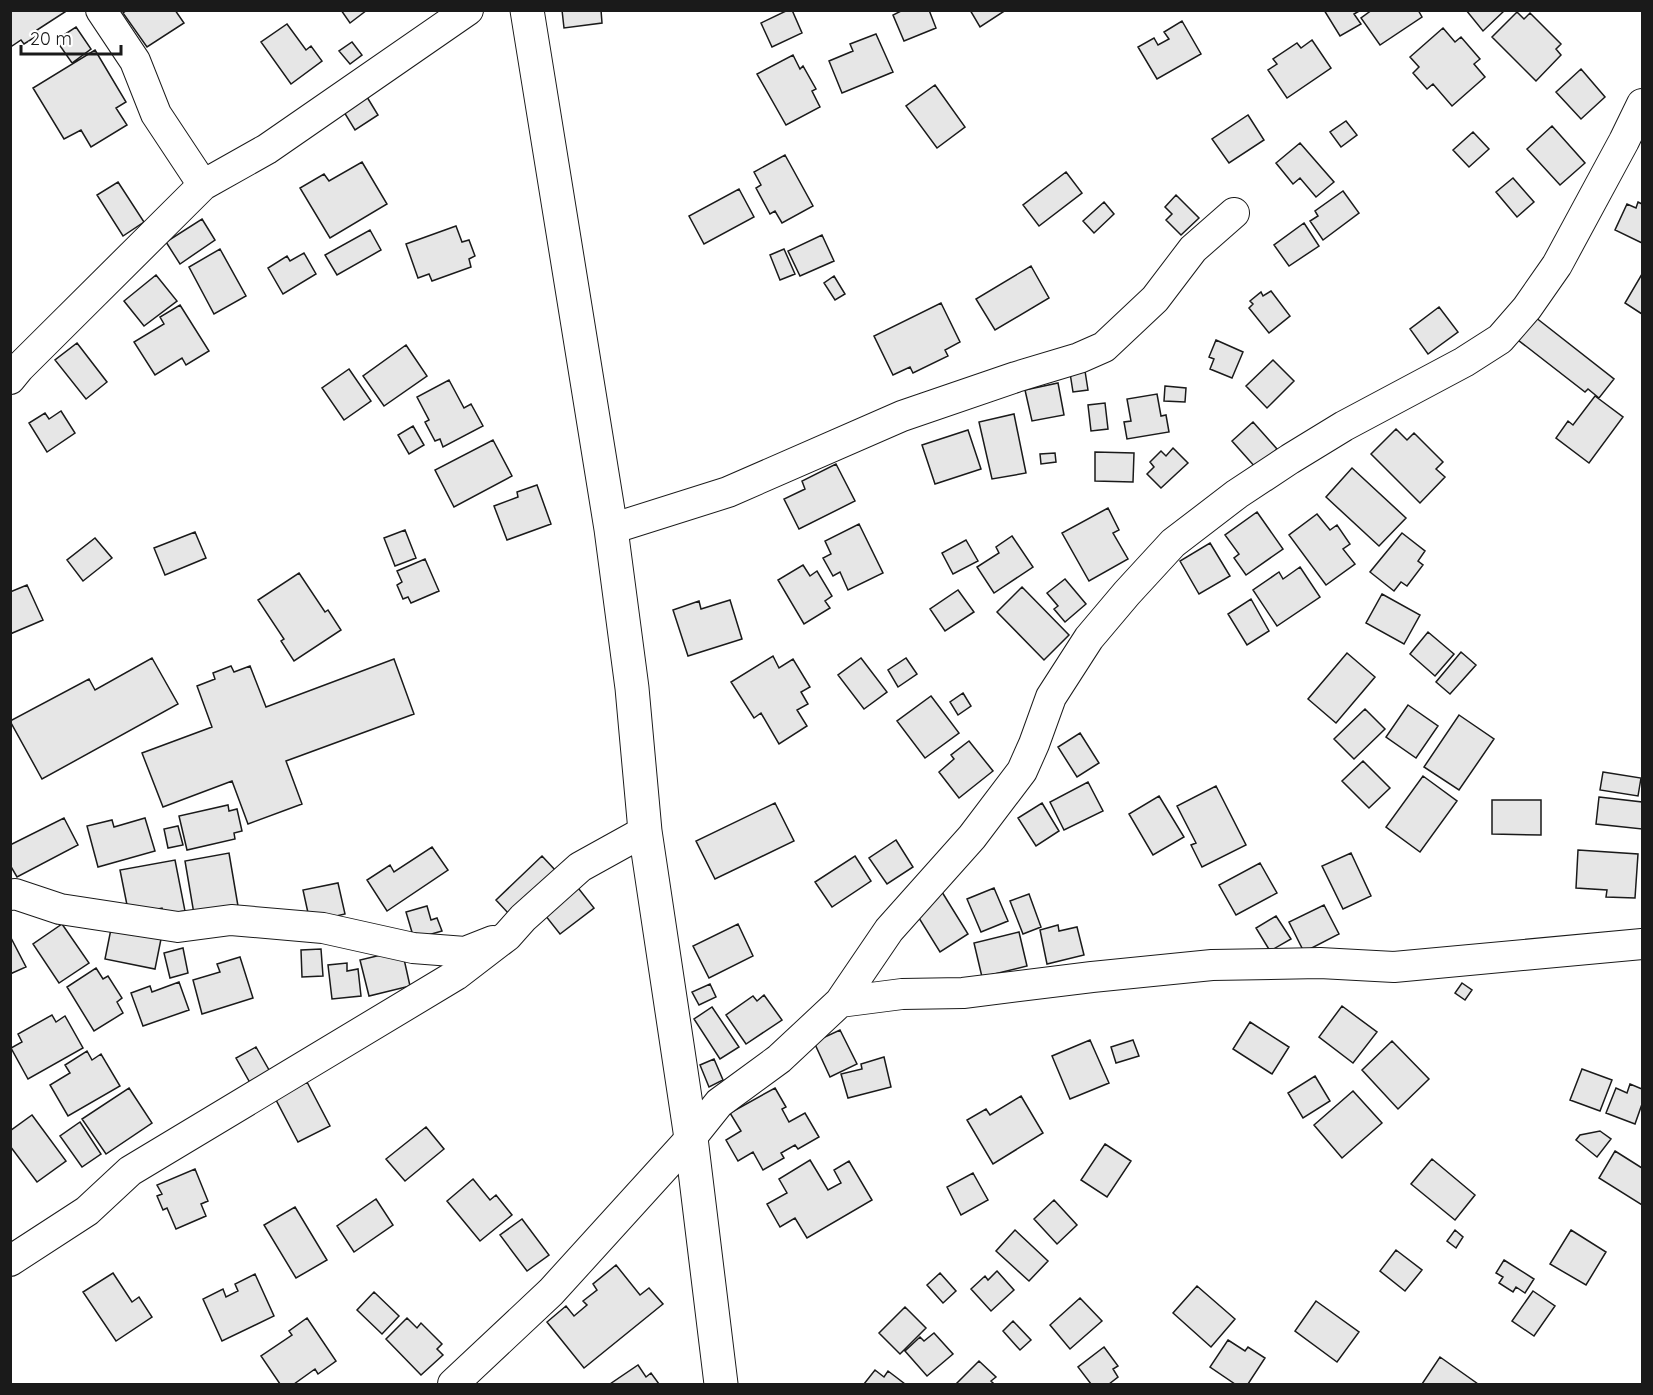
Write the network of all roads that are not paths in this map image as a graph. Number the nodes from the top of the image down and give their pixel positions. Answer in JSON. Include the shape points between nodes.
{"nodes":[{"id":1,"x":101,"y":10,"type":"edge"},
{"id":2,"x":468,"y":10,"type":"edge"},
{"id":3,"x":528,"y":10,"type":"edge"},
{"id":4,"x":1642,"y":104,"type":"edge"},
{"id":5,"x":203,"y":185,"type":"junction"},
{"id":6,"x":1234,"y":213,"type":"dead end"},
{"id":7,"x":10,"y":379,"type":"edge"},
{"id":8,"x":610,"y":529,"type":"junction"},
{"id":9,"x":645,"y":831,"type":"junction"},
{"id":10,"x":10,"y":895,"type":"edge"},
{"id":11,"x":507,"y":936,"type":"junction"},
{"id":12,"x":1642,"y":944,"type":"edge"},
{"id":13,"x":840,"y":1002,"type":"junction"},
{"id":14,"x":691,"y":1138,"type":"junction"},
{"id":15,"x":10,"y":1261,"type":"edge"},
{"id":16,"x":453,"y":1384,"type":"edge"},
{"id":17,"x":721,"y":1384,"type":"edge"}],
"edges":[{"from":1,"to":5,"type":"street","via":[[135,61],[156,114]]},
{"from":2,"to":5,"type":"street","via":[[267,149]]},
{"from":3,"to":8,"type":"street"},
{"from":4,"to":13,"type":"street","via":[[1557,265],[1500,339],[1344,426],[1237,494],[1173,543],[1126,593],[1089,638],[1051,697],[1022,771],[972,837],[890,930]]},
{"from":5,"to":7,"type":"street"},
{"from":6,"to":8,"type":"street","via":[[1193,249],[1155,299],[1104,347],[902,416],[728,492]]},
{"from":8,"to":9,"type":"street","via":[[632,688]]},
{"from":9,"to":11,"type":"street","via":[[579,867]]},
{"from":9,"to":14,"type":"street"},
{"from":10,"to":11,"type":"street","via":[[60,909],[178,927],[231,920],[323,928],[413,948],[465,952]]},
{"from":11,"to":15,"type":"street","via":[[456,975],[130,1171],[87,1211]]},
{"from":12,"to":13,"type":"street","via":[[1394,967],[1320,963],[1212,965],[963,993],[902,994]]},
{"from":13,"to":14,"type":"street","via":[[779,1059],[719,1103]]},
{"from":14,"to":16,"type":"street","via":[[551,1292]]},
{"from":14,"to":17,"type":"street"}]}
